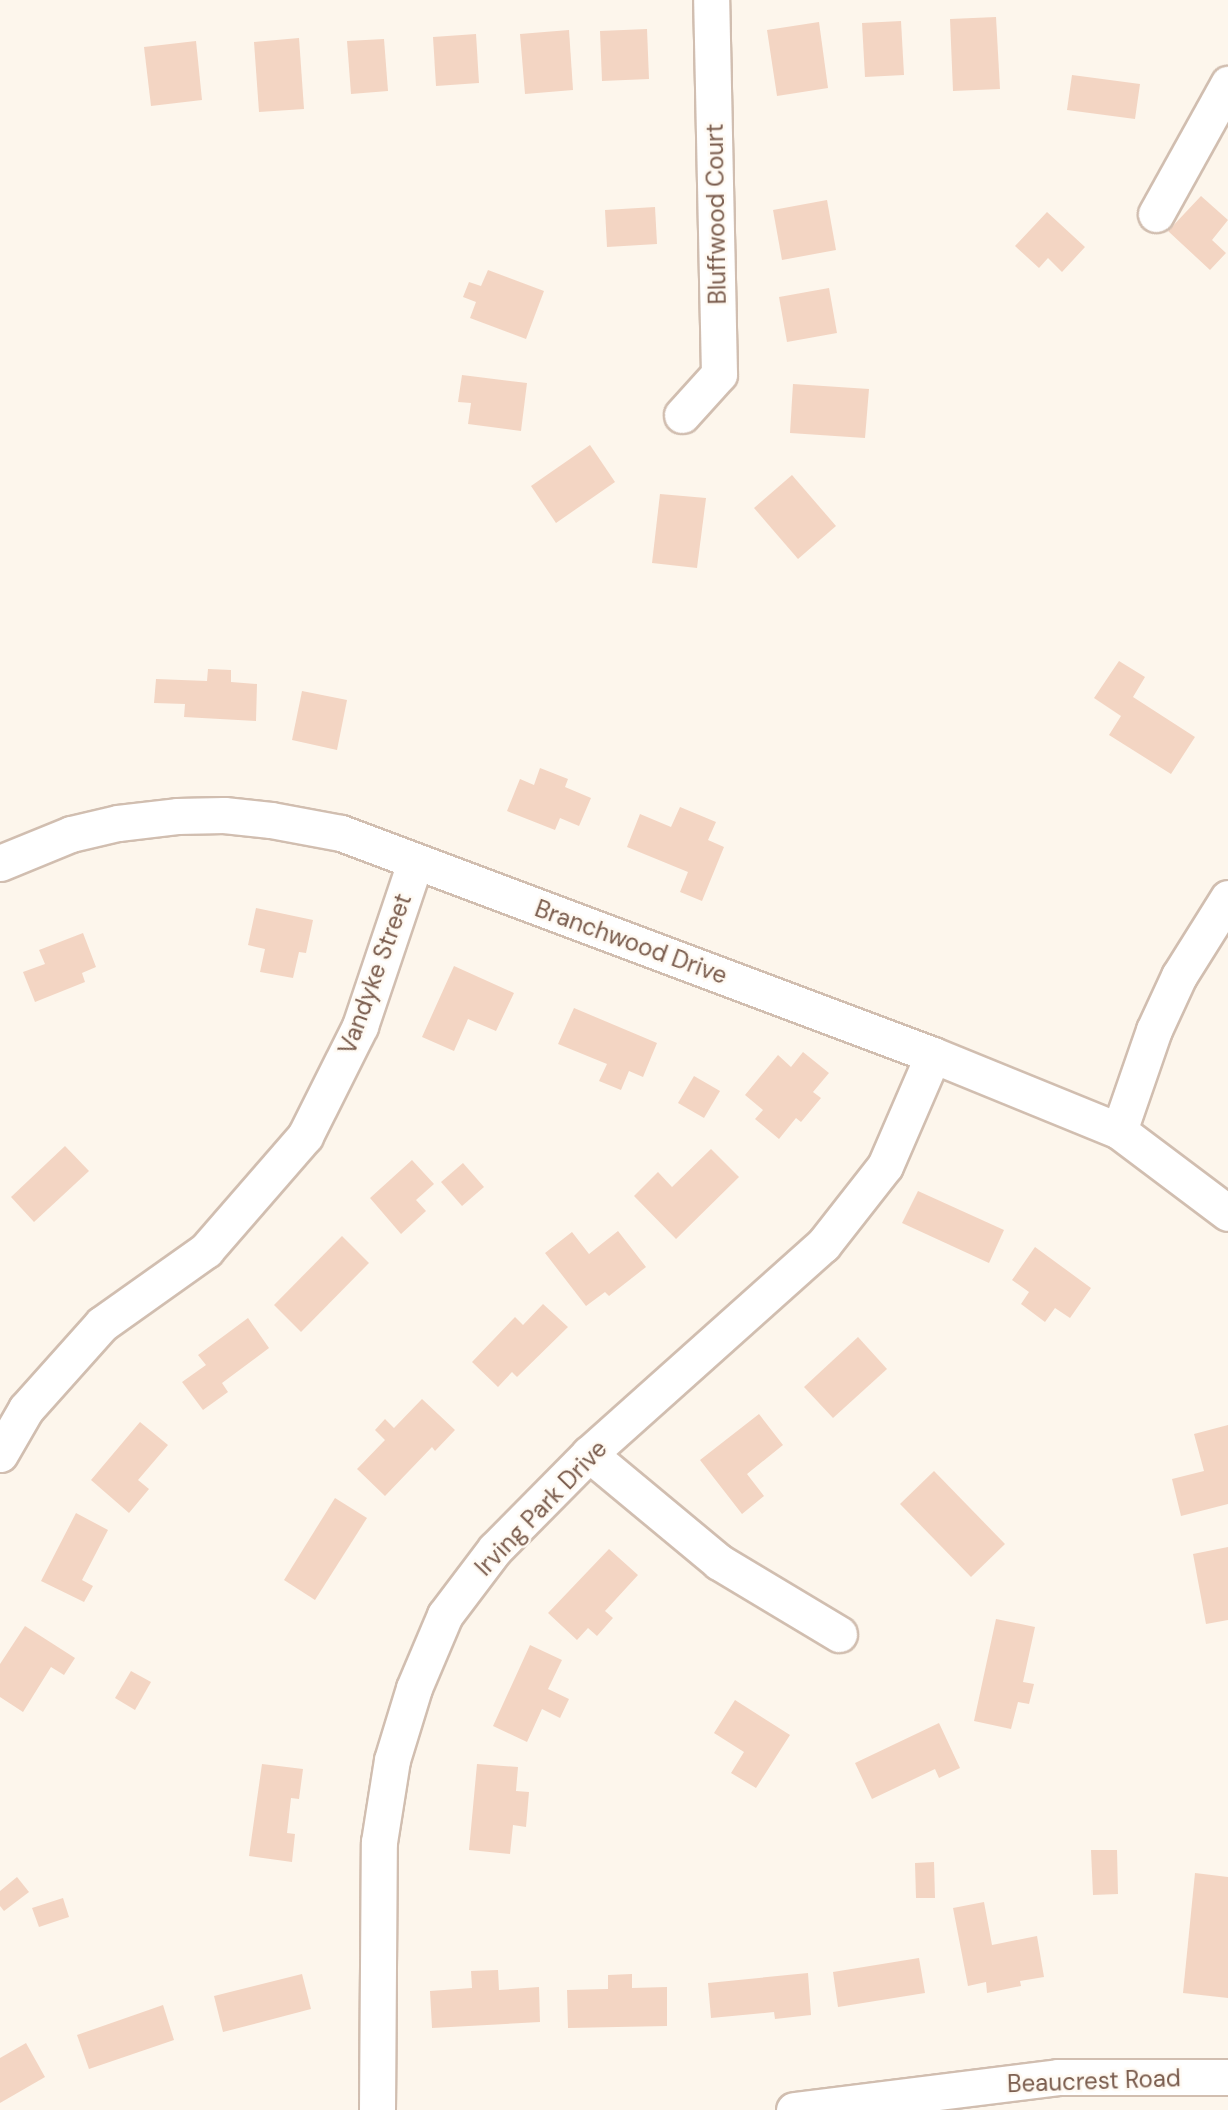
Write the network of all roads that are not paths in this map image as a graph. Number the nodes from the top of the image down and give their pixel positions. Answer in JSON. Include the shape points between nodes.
{"nodes":[{"id":1,"x":711,"y":0,"type":"edge"},
{"id":2,"x":1228,"y":84,"type":"edge"},
{"id":3,"x":1156,"y":214,"type":"dead end"},
{"id":4,"x":682,"y":415,"type":"dead end"},
{"id":5,"x":0,"y":863,"type":"edge"},
{"id":6,"x":415,"y":863,"type":"junction"},
{"id":7,"x":1228,"y":898,"type":"edge"},
{"id":8,"x":933,"y":1055,"type":"junction"},
{"id":9,"x":1119,"y":1131,"type":"junction"},
{"id":10,"x":1228,"y":1213,"type":"edge"},
{"id":11,"x":0,"y":1454,"type":"edge"},
{"id":12,"x":589,"y":1454,"type":"junction"},
{"id":13,"x":839,"y":1634,"type":"dead end"},
{"id":14,"x":1228,"y":2077,"type":"edge"},
{"id":15,"x":377,"y":2110,"type":"edge"},
{"id":16,"x":793,"y":2110,"type":"edge"}],
"edges":[{"from":1,"to":4,"type":"street","name":"Bluffwood Court","via":[[719,374]]},
{"from":2,"to":3,"type":"street"},
{"from":5,"to":6,"type":"street","name":"Branchwood Drive","via":[[71,834],[177,816],[271,820],[341,833]]},
{"from":6,"to":8,"type":"street","name":"Branchwood Drive"},
{"from":6,"to":11,"type":"street","name":"Vandyke Street","via":[[360,1026],[305,1136],[206,1250],[102,1324],[26,1409]]},
{"from":7,"to":9,"type":"street","via":[[1179,976],[1154,1030]]},
{"from":8,"to":9,"type":"street","name":"Branchwood Drive"},
{"from":8,"to":12,"type":"street","name":"Irving Park Drive","via":[[885,1166],[823,1245]]},
{"from":9,"to":10,"type":"street","name":"Branchwood Drive"},
{"from":12,"to":13,"type":"street","via":[[719,1562]]},
{"from":12,"to":15,"type":"street","name":"Irving Park Drive","via":[[495,1549],[445,1615],[414,1688],[392,1760],[379,1842]]},
{"from":14,"to":16,"type":"street","name":"Beaucrest Road","via":[[1058,2077]]}]}
